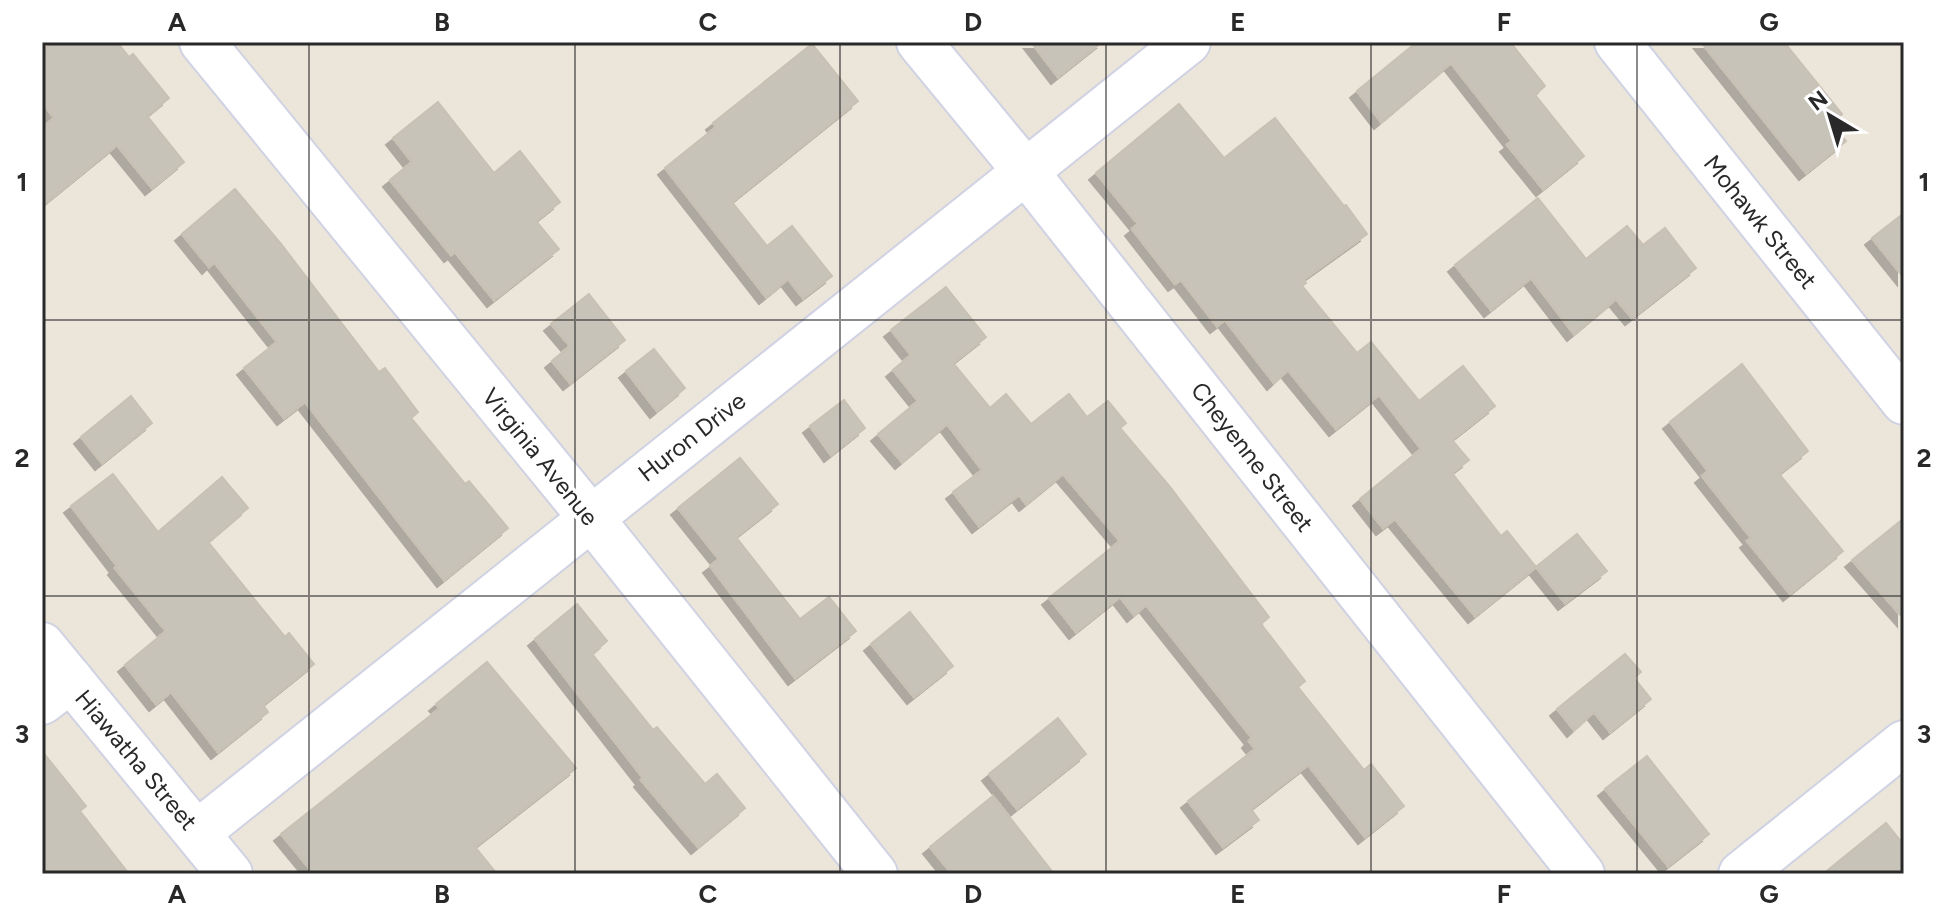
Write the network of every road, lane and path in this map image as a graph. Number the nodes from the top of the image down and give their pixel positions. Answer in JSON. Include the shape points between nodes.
{"nodes":[{"id":1,"x":202,"y":42,"type":"edge"},
{"id":2,"x":919,"y":42,"type":"edge"},
{"id":3,"x":1188,"y":42,"type":"edge"},
{"id":4,"x":1617,"y":42,"type":"edge"},
{"id":5,"x":1026,"y":172,"type":"junction"},
{"id":6,"x":1904,"y":402,"type":"edge"},
{"id":7,"x":591,"y":518,"type":"junction"},
{"id":8,"x":42,"y":645,"type":"edge"},
{"id":9,"x":56,"y":691,"type":"edge"},
{"id":10,"x":1904,"y":743,"type":"edge"},
{"id":11,"x":197,"y":833,"type":"junction"},
{"id":12,"x":230,"y":874,"type":"edge"},
{"id":13,"x":875,"y":874,"type":"edge"},
{"id":14,"x":1582,"y":874,"type":"edge"},
{"id":15,"x":1741,"y":874,"type":"edge"}],
"edges":[{"from":1,"to":7,"type":"street","name":"Virginia Avenue"},
{"from":2,"to":5,"type":"street","name":"Cheyenne Street"},
{"from":3,"to":5,"type":"street","name":"Huron Drive"},
{"from":4,"to":6,"type":"street","name":"Mohawk Street"},
{"from":5,"to":7,"type":"street","name":"Huron Drive"},
{"from":5,"to":14,"type":"street","name":"Cheyenne Street"},
{"from":7,"to":11,"type":"street","name":"Huron Drive"},
{"from":7,"to":13,"type":"street","name":"Virginia Avenue"},
{"from":8,"to":9,"type":"street","name":"Hiawatha Street"},
{"from":9,"to":11,"type":"street","name":"Hiawatha Street"},
{"from":10,"to":15,"type":"street"},
{"from":11,"to":12,"type":"street","name":"Hiawatha Street"}]}
